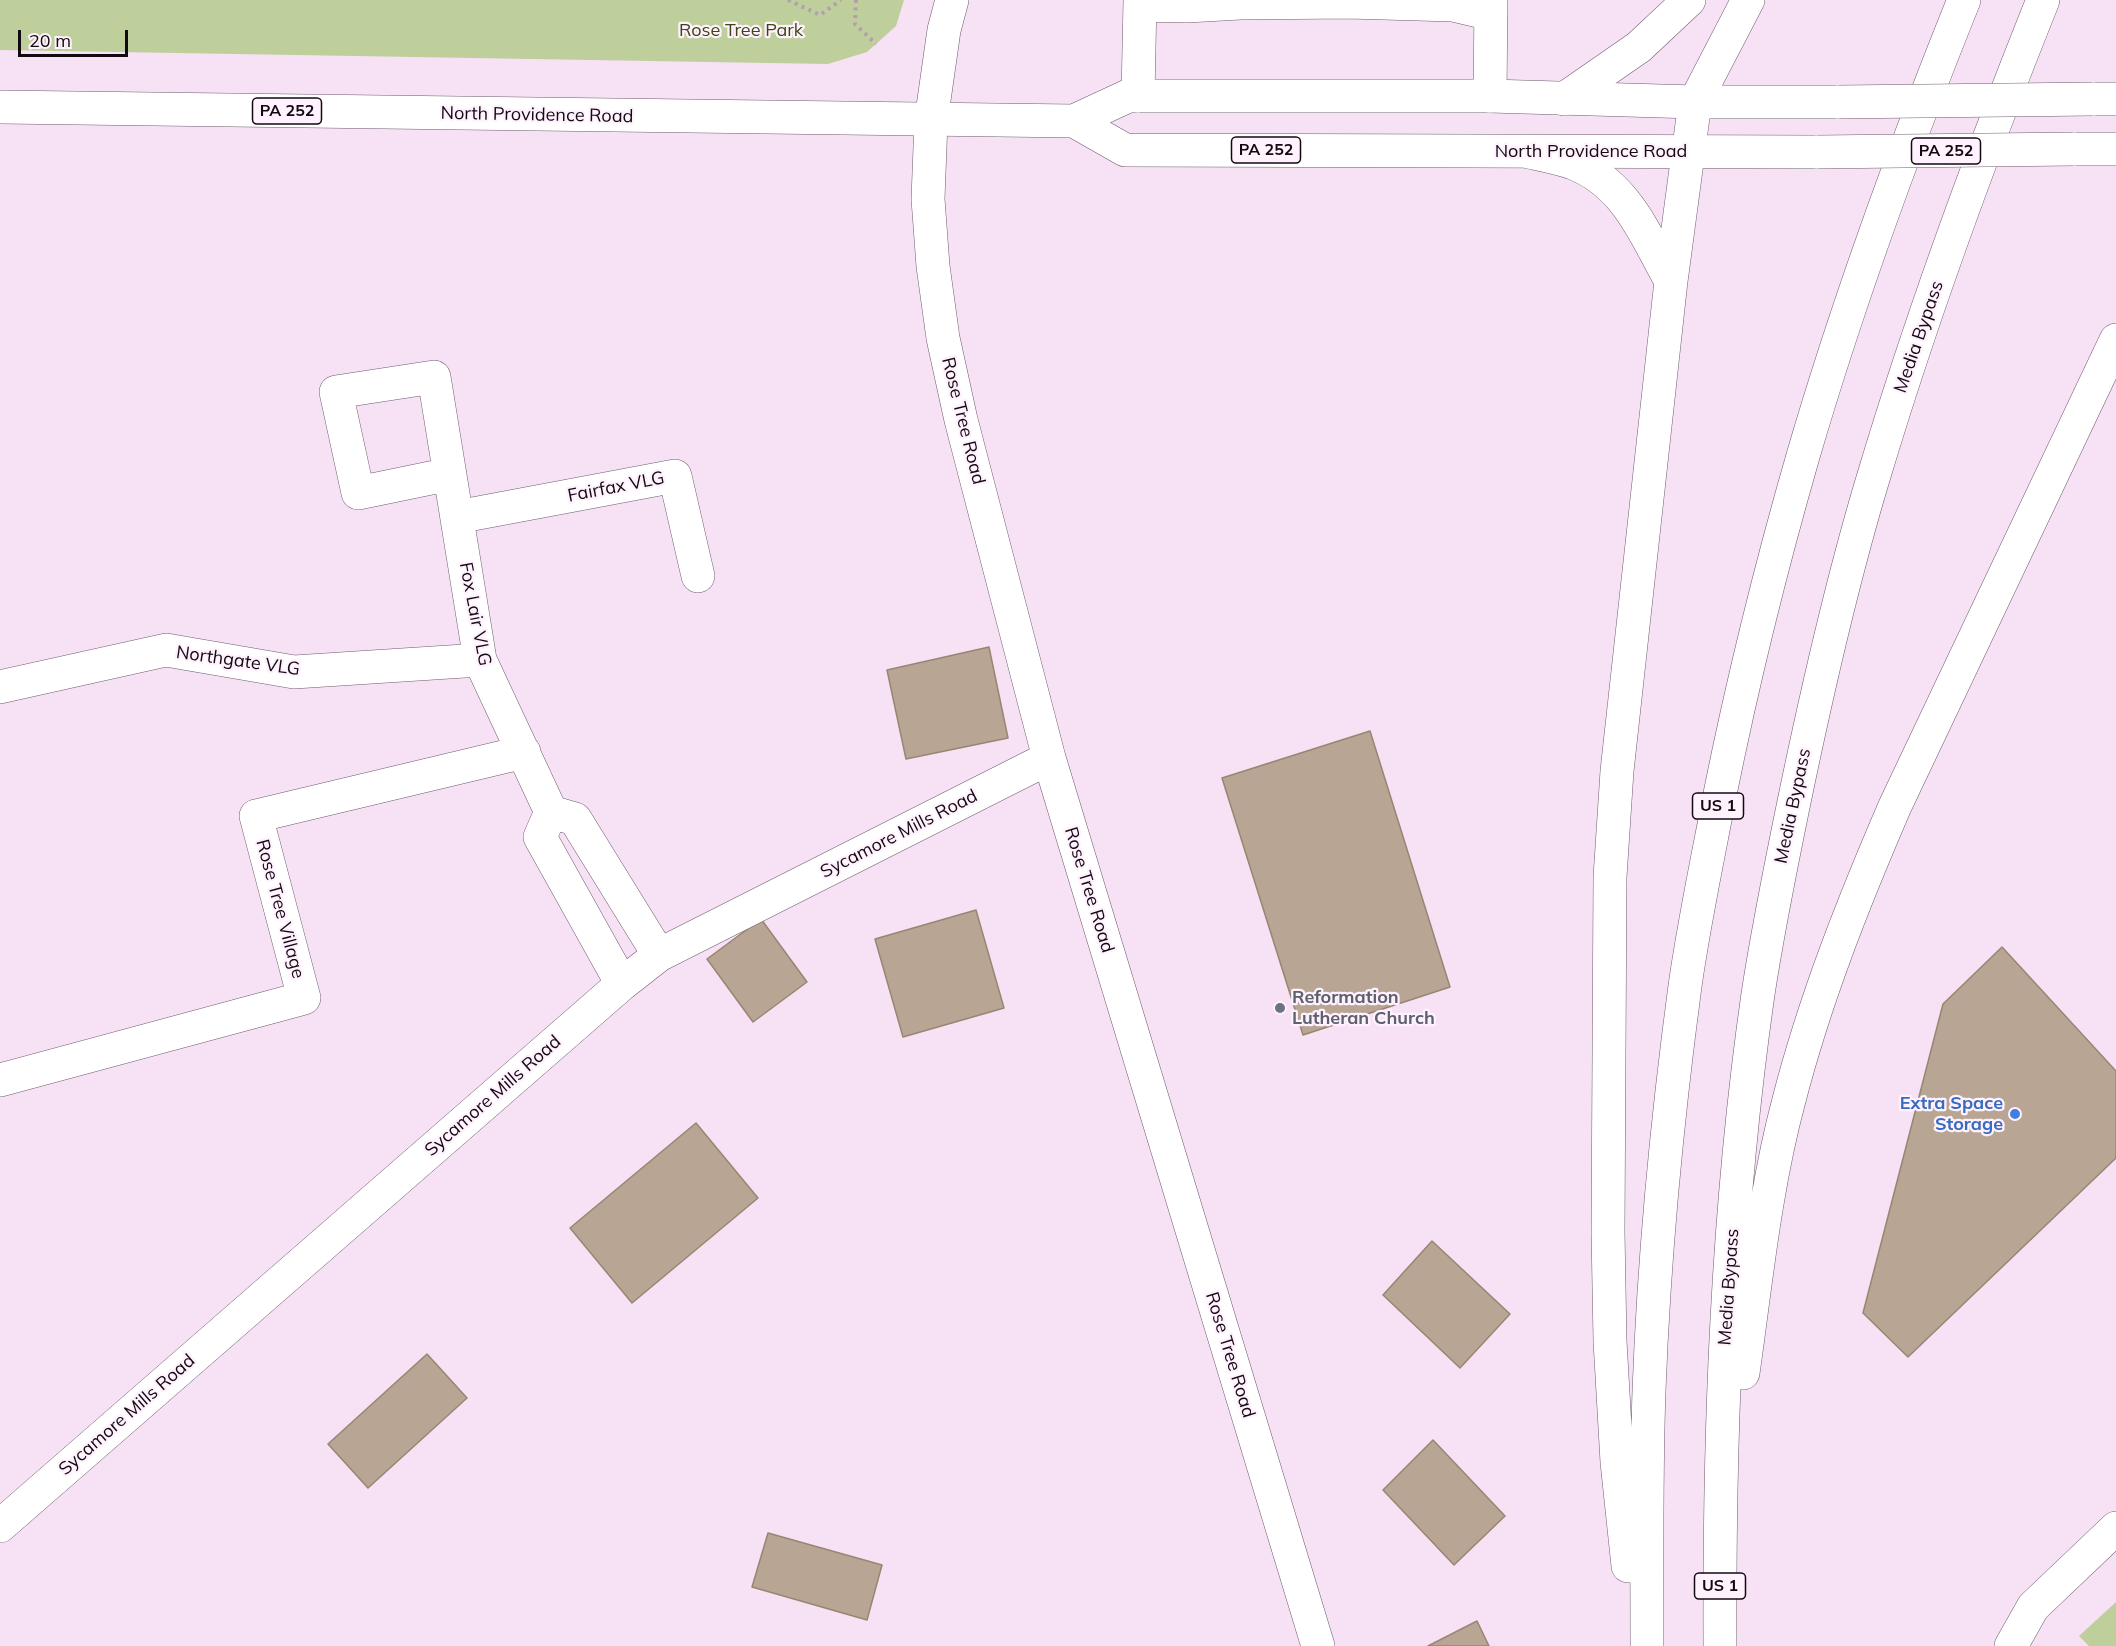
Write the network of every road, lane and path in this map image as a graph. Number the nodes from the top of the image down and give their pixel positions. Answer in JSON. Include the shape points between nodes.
{"nodes":[{"id":1,"x":788,"y":0,"type":"edge"},
{"id":2,"x":841,"y":0,"type":"edge"},
{"id":3,"x":856,"y":0,"type":"edge"},
{"id":4,"x":952,"y":0,"type":"edge"},
{"id":5,"x":1689,"y":0,"type":"edge"},
{"id":6,"x":1748,"y":0,"type":"edge"},
{"id":7,"x":1964,"y":0,"type":"edge"},
{"id":8,"x":2043,"y":0,"type":"edge"},
{"id":9,"x":1348,"y":1,"type":"edge"},
{"id":10,"x":1140,"y":2,"type":"edge"},
{"id":11,"x":1240,"y":2,"type":"edge"},
{"id":12,"x":1294,"y":2,"type":"edge"},
{"id":13,"x":1399,"y":2,"type":"edge"},
{"id":14,"x":1453,"y":2,"type":"edge"},
{"id":15,"x":1187,"y":3,"type":"edge"},
{"id":16,"x":1494,"y":5,"type":"edge"},
{"id":17,"x":876,"y":44,"type":"dead end"},
{"id":18,"x":1138,"y":96,"type":"junction"},
{"id":19,"x":1490,"y":96,"type":"junction"},
{"id":20,"x":1564,"y":99,"type":"junction"},
{"id":21,"x":2104,"y":99,"type":"edge"},
{"id":22,"x":1695,"y":102,"type":"junction"},
{"id":23,"x":0,"y":107,"type":"edge"},
{"id":24,"x":931,"y":121,"type":"junction"},
{"id":25,"x":1074,"y":121,"type":"junction"},
{"id":26,"x":2116,"y":149,"type":"edge"},
{"id":27,"x":1529,"y":152,"type":"junction"},
{"id":28,"x":1688,"y":152,"type":"junction"},
{"id":29,"x":1671,"y":281,"type":"junction"},
{"id":30,"x":2116,"y":340,"type":"edge"},
{"id":31,"x":450,"y":474,"type":"dead end"},
{"id":32,"x":457,"y":517,"type":"junction"},
{"id":33,"x":698,"y":576,"type":"dead end"},
{"id":34,"x":480,"y":660,"type":"junction"},
{"id":35,"x":0,"y":687,"type":"edge"},
{"id":36,"x":524,"y":752,"type":"junction"},
{"id":37,"x":1049,"y":758,"type":"junction"},
{"id":38,"x":551,"y":812,"type":"junction"},
{"id":39,"x":659,"y":955,"type":"junction"},
{"id":40,"x":622,"y":984,"type":"junction"},
{"id":41,"x":0,"y":1080,"type":"edge"},
{"id":42,"x":0,"y":1526,"type":"edge"},
{"id":43,"x":1720,"y":1526,"type":"junction"},
{"id":44,"x":2116,"y":1528,"type":"edge"},
{"id":45,"x":1318,"y":1646,"type":"edge"},
{"id":46,"x":1637,"y":1646,"type":"edge"},
{"id":47,"x":1647,"y":1646,"type":"edge"},
{"id":48,"x":1720,"y":1646,"type":"edge"},
{"id":49,"x":2011,"y":1646,"type":"edge"}],
"edges":[{"from":1,"to":2,"type":"path","via":[[820,15]]},
{"from":3,"to":17,"type":"path","via":[[855,24]]},
{"from":4,"to":24,"type":"main road","name":"Rose Tree Road"},
{"from":5,"to":20,"type":"main road","via":[[1639,47]]},
{"from":6,"to":22,"type":"main road"},
{"from":7,"to":47,"type":"main road","number":"US 1","via":[[1878,228],[1803,454],[1739,705],[1709,849],[1686,982],[1657,1254],[1649,1401]]},
{"from":8,"to":43,"type":"main road","name":"Media Bypass","number":"US 1","via":[[1914,347],[1844,581],[1808,732],[1760,981],[1742,1127],[1730,1259]]},
{"from":9,"to":12,"type":"main road"},
{"from":9,"to":13,"type":"main road"},
{"from":10,"to":15,"type":"main road"},
{"from":10,"to":18,"type":"main road"},
{"from":11,"to":12,"type":"main road"},
{"from":11,"to":15,"type":"main road"},
{"from":13,"to":14,"type":"main road"},
{"from":14,"to":16,"type":"main road"},
{"from":16,"to":19,"type":"main road"},
{"from":18,"to":19,"type":"main road","name":"North Providence Road","number":"PA 252"},
{"from":18,"to":25,"type":"main road","name":"North Providence Road","number":"PA 252","via":[[1128,96]]},
{"from":19,"to":20,"type":"main road","name":"North Providence Road","number":"PA 252"},
{"from":20,"to":22,"type":"main road","name":"North Providence Road","number":"PA 252"},
{"from":21,"to":22,"type":"main road","name":"North Providence Road","number":"PA 252","bridge":true},
{"from":22,"to":28,"type":"main road"},
{"from":23,"to":24,"type":"main road","name":"North Providence Road","number":"PA 252"},
{"from":24,"to":25,"type":"main road","name":"North Providence Road","number":"PA 252"},
{"from":24,"to":37,"type":"main road","name":"Rose Tree Road","via":[[928,199],[943,338]]},
{"from":25,"to":27,"type":"main road","name":"North Providence Road","number":"PA 252","via":[[1125,150]]},
{"from":26,"to":28,"type":"main road","name":"North Providence Road","number":"PA 252","bridge":true},
{"from":27,"to":28,"type":"main road","name":"North Providence Road","number":"PA 252"},
{"from":27,"to":29,"type":"main road","via":[[1572,162],[1611,184],[1626,202]]},
{"from":28,"to":29,"type":"main road"},
{"from":29,"to":46,"type":"main road","via":[[1617,771],[1610,877],[1610,1341],[1617,1462]]},
{"from":30,"to":43,"type":"main road","via":[[1895,806],[1863,880],[1811,1026],[1788,1101],[1773,1173]]},
{"from":31,"to":32,"type":"main road","name":"Fox Lair VLG"},
{"from":32,"to":33,"type":"main road","name":"Fairfax VLG","via":[[675,476]]},
{"from":32,"to":34,"type":"main road","name":"Fox Lair VLG"},
{"from":34,"to":35,"type":"main road","name":"Northgate VLG","via":[[294,672],[166,650]]},
{"from":34,"to":36,"type":"main road","name":"Fox Lair VLG"},
{"from":36,"to":38,"type":"main road","name":"Fox Lair VLG"},
{"from":36,"to":41,"type":"main road","name":"Rose Tree Village","via":[[256,816],[304,998]]},
{"from":37,"to":39,"type":"main road","name":"Sycamore Mills Road"},
{"from":37,"to":45,"type":"main road","name":"Rose Tree Road"},
{"from":38,"to":39,"type":"main road","via":[[575,819]]},
{"from":38,"to":40,"type":"main road","via":[[540,837]]},
{"from":39,"to":40,"type":"main road","name":"Sycamore Mills Road"},
{"from":40,"to":42,"type":"main road","name":"Sycamore Mills Road"},
{"from":43,"to":48,"type":"main road","name":"Media Bypass","number":"US 1"},
{"from":44,"to":49,"type":"main road","via":[[2033,1606]]}]}
